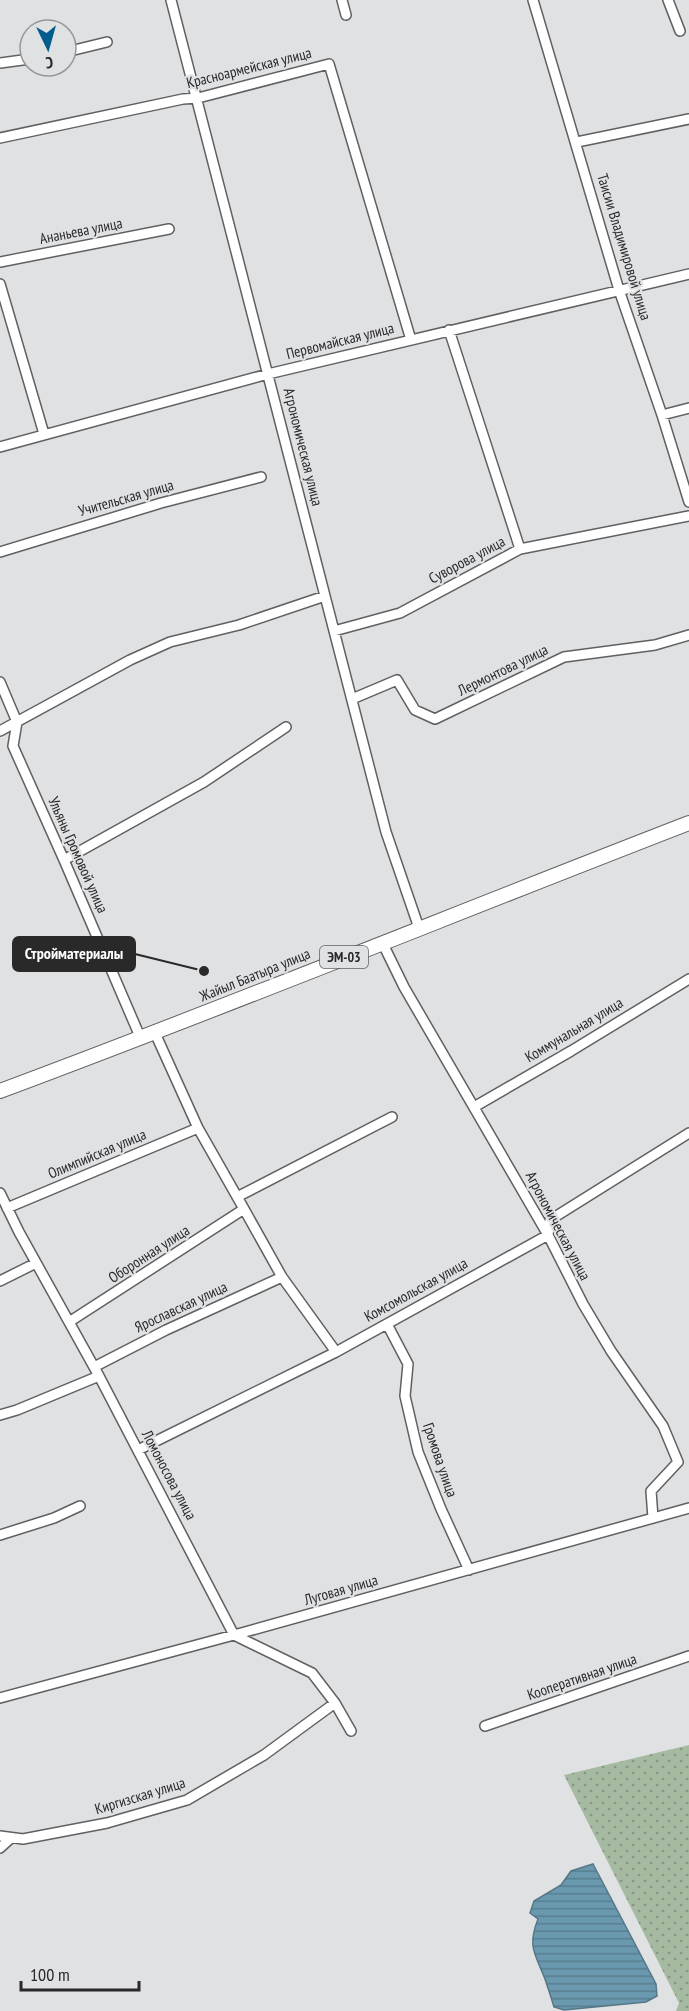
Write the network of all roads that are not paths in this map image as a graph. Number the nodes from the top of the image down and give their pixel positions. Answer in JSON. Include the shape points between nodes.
{"nodes":[{"id":1,"x":171,"y":0,"type":"edge"},
{"id":2,"x":342,"y":0,"type":"edge"},
{"id":3,"x":533,"y":0,"type":"edge"},
{"id":4,"x":668,"y":0,"type":"edge"},
{"id":5,"x":346,"y":15,"type":"dead end"},
{"id":6,"x":680,"y":31,"type":"dead end"},
{"id":7,"x":106,"y":42,"type":"dead end"},
{"id":8,"x":78,"y":49,"type":"edge"},
{"id":9,"x":18,"y":61,"type":"edge"},
{"id":10,"x":0,"y":63,"type":"edge"},
{"id":11,"x":198,"y":98,"type":"junction"},
{"id":12,"x":689,"y":119,"type":"edge"},
{"id":13,"x":0,"y":138,"type":"edge"},
{"id":14,"x":577,"y":142,"type":"junction"},
{"id":15,"x":169,"y":229,"type":"dead end"},
{"id":16,"x":0,"y":262,"type":"edge"},
{"id":17,"x":689,"y":274,"type":"edge"},
{"id":18,"x":0,"y":284,"type":"edge"},
{"id":19,"x":619,"y":290,"type":"junction"},
{"id":20,"x":449,"y":330,"type":"junction"},
{"id":21,"x":411,"y":340,"type":"junction"},
{"id":22,"x":268,"y":374,"type":"junction"},
{"id":23,"x":686,"y":408,"type":"edge"},
{"id":24,"x":662,"y":415,"type":"junction"},
{"id":25,"x":44,"y":434,"type":"junction"},
{"id":26,"x":0,"y":447,"type":"edge"},
{"id":27,"x":261,"y":477,"type":"dead end"},
{"id":28,"x":689,"y":502,"type":"edge"},
{"id":29,"x":689,"y":516,"type":"edge"},
{"id":30,"x":520,"y":549,"type":"junction"},
{"id":31,"x":0,"y":552,"type":"edge"},
{"id":32,"x":325,"y":596,"type":"junction"},
{"id":33,"x":334,"y":631,"type":"junction"},
{"id":34,"x":689,"y":635,"type":"edge"},
{"id":35,"x":0,"y":682,"type":"edge"},
{"id":36,"x":352,"y":699,"type":"junction"},
{"id":37,"x":17,"y":722,"type":"junction"},
{"id":38,"x":286,"y":727,"type":"dead end"},
{"id":39,"x":0,"y":731,"type":"edge"},
{"id":40,"x":689,"y":824,"type":"edge"},
{"id":41,"x":64,"y":860,"type":"junction"},
{"id":42,"x":419,"y":928,"type":"junction"},
{"id":43,"x":382,"y":942,"type":"junction"},
{"id":44,"x":689,"y":979,"type":"edge"},
{"id":45,"x":155,"y":1033,"type":"junction"},
{"id":46,"x":141,"y":1039,"type":"junction"},
{"id":47,"x":0,"y":1091,"type":"edge"},
{"id":48,"x":474,"y":1107,"type":"junction"},
{"id":49,"x":392,"y":1117,"type":"dead end"},
{"id":50,"x":198,"y":1128,"type":"junction"},
{"id":51,"x":689,"y":1133,"type":"edge"},
{"id":52,"x":0,"y":1193,"type":"edge"},
{"id":53,"x":237,"y":1197,"type":"junction"},
{"id":54,"x":7,"y":1208,"type":"junction"},
{"id":55,"x":244,"y":1209,"type":"junction"},
{"id":56,"x":548,"y":1235,"type":"junction"},
{"id":57,"x":36,"y":1263,"type":"junction"},
{"id":58,"x":282,"y":1277,"type":"junction"},
{"id":59,"x":0,"y":1281,"type":"edge"},
{"id":60,"x":69,"y":1322,"type":"junction"},
{"id":61,"x":387,"y":1324,"type":"junction"},
{"id":62,"x":336,"y":1352,"type":"junction"},
{"id":63,"x":94,"y":1367,"type":"junction"},
{"id":64,"x":99,"y":1376,"type":"junction"},
{"id":65,"x":0,"y":1414,"type":"edge"},
{"id":66,"x":138,"y":1450,"type":"junction"},
{"id":67,"x":80,"y":1506,"type":"dead end"},
{"id":68,"x":689,"y":1508,"type":"edge"},
{"id":69,"x":653,"y":1518,"type":"junction"},
{"id":70,"x":0,"y":1535,"type":"edge"},
{"id":71,"x":469,"y":1570,"type":"junction"},
{"id":72,"x":234,"y":1635,"type":"junction"},
{"id":73,"x":689,"y":1656,"type":"edge"},
{"id":74,"x":0,"y":1698,"type":"edge"},
{"id":75,"x":335,"y":1703,"type":"junction"},
{"id":76,"x":485,"y":1726,"type":"dead end"},
{"id":77,"x":351,"y":1731,"type":"dead end"},
{"id":78,"x":0,"y":1836,"type":"edge"},
{"id":79,"x":11,"y":1838,"type":"junction"},
{"id":80,"x":0,"y":1848,"type":"edge"}],
"edges":[{"from":1,"to":11,"type":"street","name":"Агрономическая улица"},
{"from":2,"to":5,"type":"street"},
{"from":3,"to":14,"type":"street","name":"Таисии Владимировой улица"},
{"from":4,"to":6,"type":"street"},
{"from":7,"to":8,"type":"street"},
{"from":9,"to":10,"type":"street"},
{"from":11,"to":13,"type":"street","name":"Красноармейская улица"},
{"from":11,"to":21,"type":"street","name":"Красноармейская улица","via":[[329,64]]},
{"from":11,"to":22,"type":"street","name":"Агрономическая улица"},
{"from":12,"to":14,"type":"street"},
{"from":14,"to":19,"type":"street","name":"Таисии Владимировой улица"},
{"from":15,"to":16,"type":"street","name":"Ананьева улица"},
{"from":17,"to":19,"type":"street","name":"Первомайская улица"},
{"from":18,"to":25,"type":"street"},
{"from":19,"to":20,"type":"street","name":"Первомайская улица"},
{"from":19,"to":24,"type":"street","name":"Таисии Владимировой улица"},
{"from":20,"to":21,"type":"street","name":"Первомайская улица"},
{"from":20,"to":30,"type":"street"},
{"from":21,"to":22,"type":"street","name":"Первомайская улица"},
{"from":22,"to":25,"type":"street","name":"Первомайская улица"},
{"from":22,"to":32,"type":"street","name":"Агрономическая улица"},
{"from":23,"to":24,"type":"street"},
{"from":24,"to":28,"type":"street","name":"Таисии Владимировой улица"},
{"from":25,"to":26,"type":"street","name":"Первомайская улица"},
{"from":27,"to":31,"type":"street","name":"Учительская улица"},
{"from":29,"to":30,"type":"street","name":"Суворова улица"},
{"from":30,"to":33,"type":"street","name":"Суворова улица","via":[[400,613]]},
{"from":32,"to":33,"type":"street","name":"Агрономическая улица"},
{"from":32,"to":37,"type":"street","via":[[239,625],[171,642]]},
{"from":33,"to":36,"type":"street","name":"Агрономическая улица"},
{"from":34,"to":36,"type":"street","name":"Лермонтова улица","via":[[655,645],[564,657],[435,719],[415,710],[397,680]]},
{"from":35,"to":37,"type":"street","name":"Ульяны Громовой улица"},
{"from":36,"to":42,"type":"street","name":"Агрономическая улица","via":[[386,832]]},
{"from":37,"to":39,"type":"street"},
{"from":37,"to":41,"type":"street","name":"Ульяны Громовой улица","via":[[13,746]]},
{"from":38,"to":41,"type":"street","via":[[204,782]]},
{"from":40,"to":42,"type":"highway","name":"Жайыл Баатыра улица","number":"ЭМ-03"},
{"from":41,"to":46,"type":"street","name":"Ульяны Громовой улица"},
{"from":42,"to":43,"type":"highway","name":"Жайыл Баатыра улица","number":"ЭМ-03"},
{"from":43,"to":45,"type":"highway","name":"Жайыл Баатыра улица","number":"ЭМ-03"},
{"from":43,"to":48,"type":"street","name":"Агрономическая улица"},
{"from":44,"to":48,"type":"street","name":"Коммунальная улица"},
{"from":45,"to":46,"type":"highway","name":"Жайыл Баатыра улица","number":"ЭМ-03"},
{"from":45,"to":50,"type":"street"},
{"from":46,"to":47,"type":"highway","name":"Жайыл Баатыра улица","number":"ЭМ-03"},
{"from":48,"to":56,"type":"street","name":"Агрономическая улица"},
{"from":49,"to":53,"type":"street"},
{"from":50,"to":53,"type":"street"},
{"from":50,"to":54,"type":"street","name":"Олимпийская улица"},
{"from":51,"to":56,"type":"street","name":"Комсомольская улица","via":[[550,1220]]},
{"from":52,"to":54,"type":"street","name":"Ломоносова улица"},
{"from":53,"to":55,"type":"street"},
{"from":54,"to":57,"type":"street","name":"Ломоносова улица"},
{"from":55,"to":58,"type":"street"},
{"from":55,"to":60,"type":"street","name":"Оборонная улица"},
{"from":56,"to":61,"type":"street","name":"Комсомольская улица"},
{"from":56,"to":69,"type":"street","name":"Агрономическая улица","via":[[611,1351],[663,1426],[678,1462],[651,1491]]},
{"from":57,"to":59,"type":"street"},
{"from":57,"to":60,"type":"street","name":"Ломоносова улица"},
{"from":58,"to":62,"type":"street"},
{"from":58,"to":63,"type":"street","name":"Ярославская улица"},
{"from":60,"to":63,"type":"street","name":"Ломоносова улица"},
{"from":61,"to":62,"type":"street","name":"Комсомольская улица"},
{"from":61,"to":71,"type":"street","name":"Громова улица","via":[[408,1364],[405,1396],[418,1452]]},
{"from":62,"to":66,"type":"street","name":"Комсомольская улица"},
{"from":63,"to":64,"type":"street","name":"Ломоносова улица"},
{"from":64,"to":65,"type":"street"},
{"from":64,"to":66,"type":"street","name":"Ломоносова улица"},
{"from":66,"to":72,"type":"street","name":"Ломоносова улица"},
{"from":67,"to":70,"type":"street"},
{"from":68,"to":69,"type":"street","name":"Луговая улица"},
{"from":69,"to":71,"type":"street","name":"Луговая улица"},
{"from":71,"to":72,"type":"street","name":"Луговая улица"},
{"from":72,"to":74,"type":"street","name":"Луговая улица"},
{"from":72,"to":75,"type":"street","via":[[312,1673]]},
{"from":73,"to":76,"type":"street","name":"Кооперативная улица"},
{"from":75,"to":77,"type":"street"},
{"from":75,"to":79,"type":"street","name":"Киргизская улица","via":[[264,1755],[187,1800],[107,1823]]},
{"from":78,"to":79,"type":"street","name":"Киргизская улица"},
{"from":79,"to":80,"type":"street"}]}
